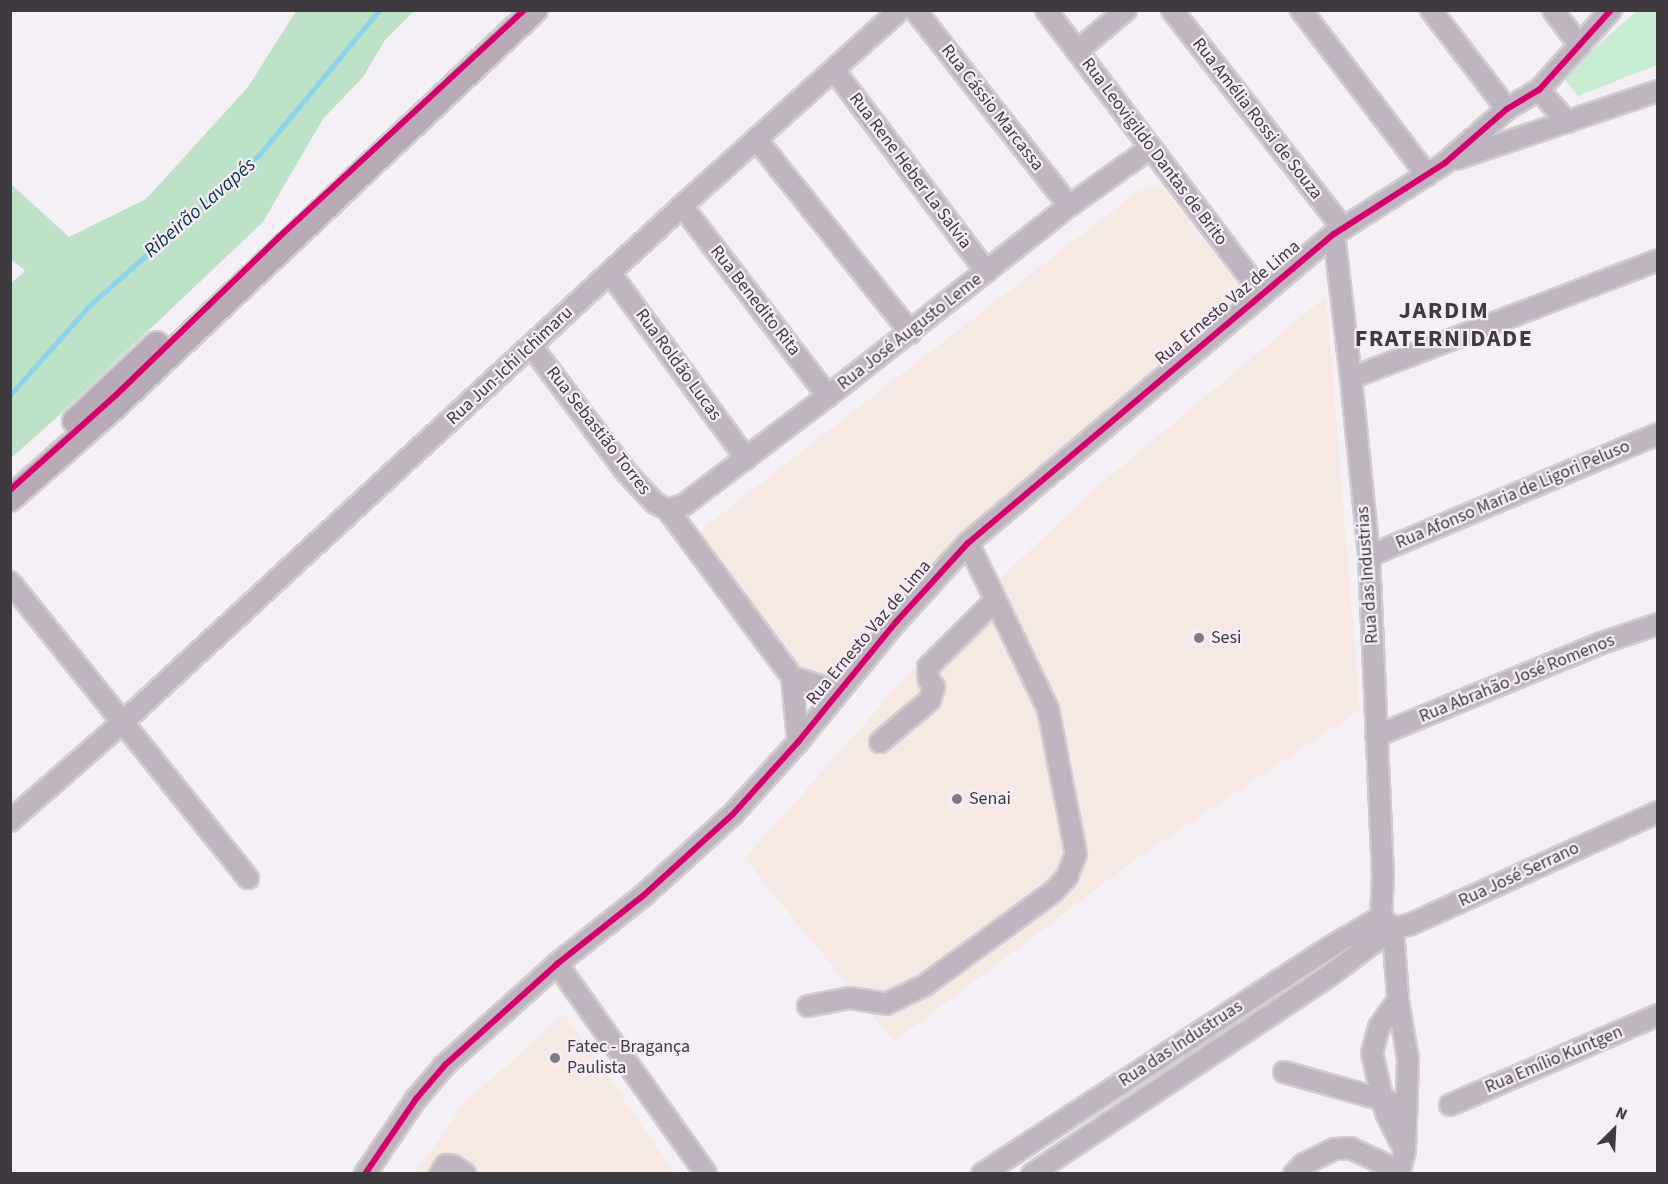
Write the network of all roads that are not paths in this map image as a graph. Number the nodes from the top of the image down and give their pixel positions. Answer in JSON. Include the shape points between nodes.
{"nodes":[{"id":1,"x":514,"y":10,"type":"edge"},
{"id":2,"x":535,"y":10,"type":"edge"},
{"id":3,"x":900,"y":10,"type":"edge"},
{"id":4,"x":915,"y":10,"type":"edge"},
{"id":5,"x":1046,"y":10,"type":"edge"},
{"id":6,"x":1126,"y":10,"type":"edge"},
{"id":7,"x":1172,"y":10,"type":"edge"},
{"id":8,"x":1301,"y":10,"type":"edge"},
{"id":9,"x":1431,"y":10,"type":"edge"},
{"id":10,"x":1553,"y":10,"type":"edge"},
{"id":11,"x":1611,"y":10,"type":"edge"},
{"id":12,"x":1580,"y":46,"type":"junction"},
{"id":13,"x":1077,"y":51,"type":"junction"},
{"id":14,"x":834,"y":70,"type":"junction"},
{"id":15,"x":1539,"y":90,"type":"junction"},
{"id":16,"x":1658,"y":91,"type":"edge"},
{"id":17,"x":1508,"y":109,"type":"junction"},
{"id":18,"x":1567,"y":122,"type":"junction"},
{"id":19,"x":756,"y":139,"type":"junction"},
{"id":20,"x":1149,"y":149,"type":"junction"},
{"id":21,"x":1445,"y":163,"type":"junction"},
{"id":22,"x":1427,"y":175,"type":"junction"},
{"id":23,"x":682,"y":206,"type":"junction"},
{"id":24,"x":1070,"y":207,"type":"junction"},
{"id":25,"x":1338,"y":231,"type":"junction"},
{"id":26,"x":1658,"y":260,"type":"edge"},
{"id":27,"x":987,"y":272,"type":"junction"},
{"id":28,"x":610,"y":273,"type":"junction"},
{"id":29,"x":1262,"y":294,"type":"junction"},
{"id":30,"x":911,"y":333,"type":"junction"},
{"id":31,"x":532,"y":347,"type":"junction"},
{"id":32,"x":1351,"y":378,"type":"junction"},
{"id":33,"x":828,"y":396,"type":"junction"},
{"id":34,"x":1654,"y":436,"type":"edge"},
{"id":35,"x":746,"y":458,"type":"junction"},
{"id":36,"x":10,"y":480,"type":"edge"},
{"id":37,"x":10,"y":499,"type":"edge"},
{"id":38,"x":668,"y":510,"type":"junction"},
{"id":39,"x":968,"y":543,"type":"junction"},
{"id":40,"x":1368,"y":556,"type":"junction"},
{"id":41,"x":10,"y":582,"type":"edge"},
{"id":42,"x":994,"y":602,"type":"junction"},
{"id":43,"x":1658,"y":624,"type":"edge"},
{"id":44,"x":792,"y":677,"type":"junction"},
{"id":45,"x":839,"y":692,"type":"junction"},
{"id":46,"x":122,"y":723,"type":"junction"},
{"id":47,"x":1376,"y":736,"type":"junction"},
{"id":48,"x":798,"y":742,"type":"junction"},
{"id":49,"x":880,"y":742,"type":"dead end"},
{"id":50,"x":1658,"y":812,"type":"edge"},
{"id":51,"x":10,"y":821,"type":"edge"},
{"id":52,"x":248,"y":878,"type":"dead end"},
{"id":53,"x":1387,"y":923,"type":"junction"},
{"id":54,"x":557,"y":964,"type":"junction"},
{"id":55,"x":1398,"y":1000,"type":"junction"},
{"id":56,"x":808,"y":1006,"type":"dead end"},
{"id":57,"x":1658,"y":1015,"type":"edge"},
{"id":58,"x":1284,"y":1072,"type":"dead end"},
{"id":59,"x":1381,"y":1099,"type":"junction"},
{"id":60,"x":1450,"y":1104,"type":"dead end"},
{"id":61,"x":1407,"y":1106,"type":"junction"},
{"id":62,"x":1406,"y":1151,"type":"junction"},
{"id":63,"x":1399,"y":1172,"type":"edge"},
{"id":64,"x":365,"y":1173,"type":"edge"},
{"id":65,"x":440,"y":1173,"type":"edge"},
{"id":66,"x":465,"y":1173,"type":"edge"},
{"id":67,"x":705,"y":1173,"type":"edge"},
{"id":68,"x":982,"y":1173,"type":"edge"},
{"id":69,"x":1032,"y":1173,"type":"edge"},
{"id":70,"x":1293,"y":1173,"type":"edge"}],
"edges":[{"from":1,"to":36,"type":"main road"},
{"from":2,"to":37,"type":"main road","via":[[112,409]]},
{"from":3,"to":14,"type":"street","name":"Rua Jun-Ichi Ichimaru"},
{"from":4,"to":24,"type":"street","name":"Rua Cássio Marcassa"},
{"from":5,"to":13,"type":"street","name":"Rua Leovigildo Dantas de Brito"},
{"from":6,"to":13,"type":"street"},
{"from":7,"to":25,"type":"street","name":"Rua Amélia Rossi de Souza"},
{"from":8,"to":22,"type":"street"},
{"from":9,"to":17,"type":"street"},
{"from":10,"to":12,"type":"street"},
{"from":11,"to":12,"type":"street"},
{"from":12,"to":15,"type":"street"},
{"from":13,"to":20,"type":"street","name":"Rua Leovigildo Dantas de Brito"},
{"from":14,"to":19,"type":"street","name":"Rua Jun-Ichi Ichimaru"},
{"from":14,"to":27,"type":"street","name":"Rua Rene Heber La Salvia"},
{"from":15,"to":17,"type":"street"},
{"from":15,"to":18,"type":"street"},
{"from":16,"to":18,"type":"street"},
{"from":17,"to":21,"type":"street"},
{"from":18,"to":21,"type":"street"},
{"from":19,"to":23,"type":"street","name":"Rua Jun-Ichi Ichimaru"},
{"from":19,"to":30,"type":"street"},
{"from":20,"to":24,"type":"street","name":"Rua José Augusto Leme"},
{"from":20,"to":29,"type":"street","name":"Rua Leovigildo Dantas de Brito"},
{"from":21,"to":22,"type":"street","name":"Rua Ernesto Vaz de Lima"},
{"from":22,"to":25,"type":"street","name":"Rua Ernesto Vaz de Lima"},
{"from":23,"to":28,"type":"street","name":"Rua Jun-Ichi Ichimaru"},
{"from":23,"to":33,"type":"street","name":"Rua Benedito Rita"},
{"from":24,"to":27,"type":"street","name":"Rua José Augusto Leme"},
{"from":25,"to":29,"type":"street","name":"Rua Ernesto Vaz de Lima"},
{"from":25,"to":32,"type":"street","name":"Rua das Industrias"},
{"from":26,"to":32,"type":"street"},
{"from":27,"to":30,"type":"street","name":"Rua José Augusto Leme"},
{"from":28,"to":31,"type":"street","name":"Rua Jun-Ichi Ichimaru"},
{"from":28,"to":35,"type":"street","name":"Rua Roldão Lucas"},
{"from":29,"to":39,"type":"street","name":"Rua Ernesto Vaz de Lima"},
{"from":30,"to":33,"type":"street","name":"Rua José Augusto Leme"},
{"from":31,"to":38,"type":"street","name":"Rua Sebastião Torres","via":[[627,473],[655,503]]},
{"from":31,"to":46,"type":"street","name":"Rua Jun-Ichi Ichimaru"},
{"from":32,"to":40,"type":"street","name":"Rua das Industrias"},
{"from":33,"to":35,"type":"street","name":"Rua José Augusto Leme"},
{"from":34,"to":40,"type":"street","name":"Rua Afonso Maria de Ligori Peluso"},
{"from":35,"to":38,"type":"street","name":"Rua José Augusto Leme","via":[[685,504]]},
{"from":38,"to":44,"type":"street","name":"Rua Sebastião Torres"},
{"from":39,"to":42,"type":"street"},
{"from":39,"to":45,"type":"street","name":"Rua Ernesto Vaz de Lima","via":[[937,574]]},
{"from":40,"to":47,"type":"street","name":"Rua das Industrias"},
{"from":41,"to":46,"type":"street"},
{"from":42,"to":49,"type":"street","via":[[928,667],[934,687],[930,700]]},
{"from":42,"to":56,"type":"street","via":[[1048,709],[1076,854],[1067,877],[1053,892],[925,985],[894,1002],[879,1004],[850,998]]},
{"from":43,"to":47,"type":"street","name":"Rua Abrahão José Romenos","via":[[1602,643]]},
{"from":44,"to":45,"type":"street"},
{"from":44,"to":48,"type":"street"},
{"from":45,"to":48,"type":"street","name":"Rua Ernesto Vaz de Lima"},
{"from":46,"to":51,"type":"street","name":"Rua Jun-Ichi Ichimaru"},
{"from":46,"to":52,"type":"street"},
{"from":47,"to":53,"type":"street","name":"Rua das Industrias"},
{"from":48,"to":54,"type":"street","name":"Rua Ernesto Vaz de Lima","via":[[733,814],[689,855]]},
{"from":50,"to":53,"type":"street","name":"Rua José Serrano","via":[[1409,926]]},
{"from":53,"to":55,"type":"street","name":"Rua das Industrias"},
{"from":53,"to":68,"type":"street","name":"Rua das Industruas","via":[[1330,947]]},
{"from":53,"to":69,"type":"street","via":[[1330,975]]},
{"from":54,"to":64,"type":"street","name":"Rua Ernesto Vaz de Lima","via":[[445,1065],[416,1099]]},
{"from":54,"to":67,"type":"street"},
{"from":55,"to":59,"type":"street","via":[[1374,1041],[1372,1053]]},
{"from":55,"to":61,"type":"street","name":"Rua das Industrias","via":[[1408,1059]]},
{"from":57,"to":60,"type":"street","name":"Rua Emílio Kuntgen"},
{"from":58,"to":59,"type":"street"},
{"from":59,"to":61,"type":"street"},
{"from":59,"to":62,"type":"street"},
{"from":61,"to":62,"type":"street","name":"Rua das Industrias"},
{"from":62,"to":63,"type":"street","name":"Rua das Industrias"},
{"from":63,"to":70,"type":"street","via":[[1350,1148],[1335,1149]]},
{"from":65,"to":66,"type":"street","via":[[446,1166],[454,1166]]}]}
